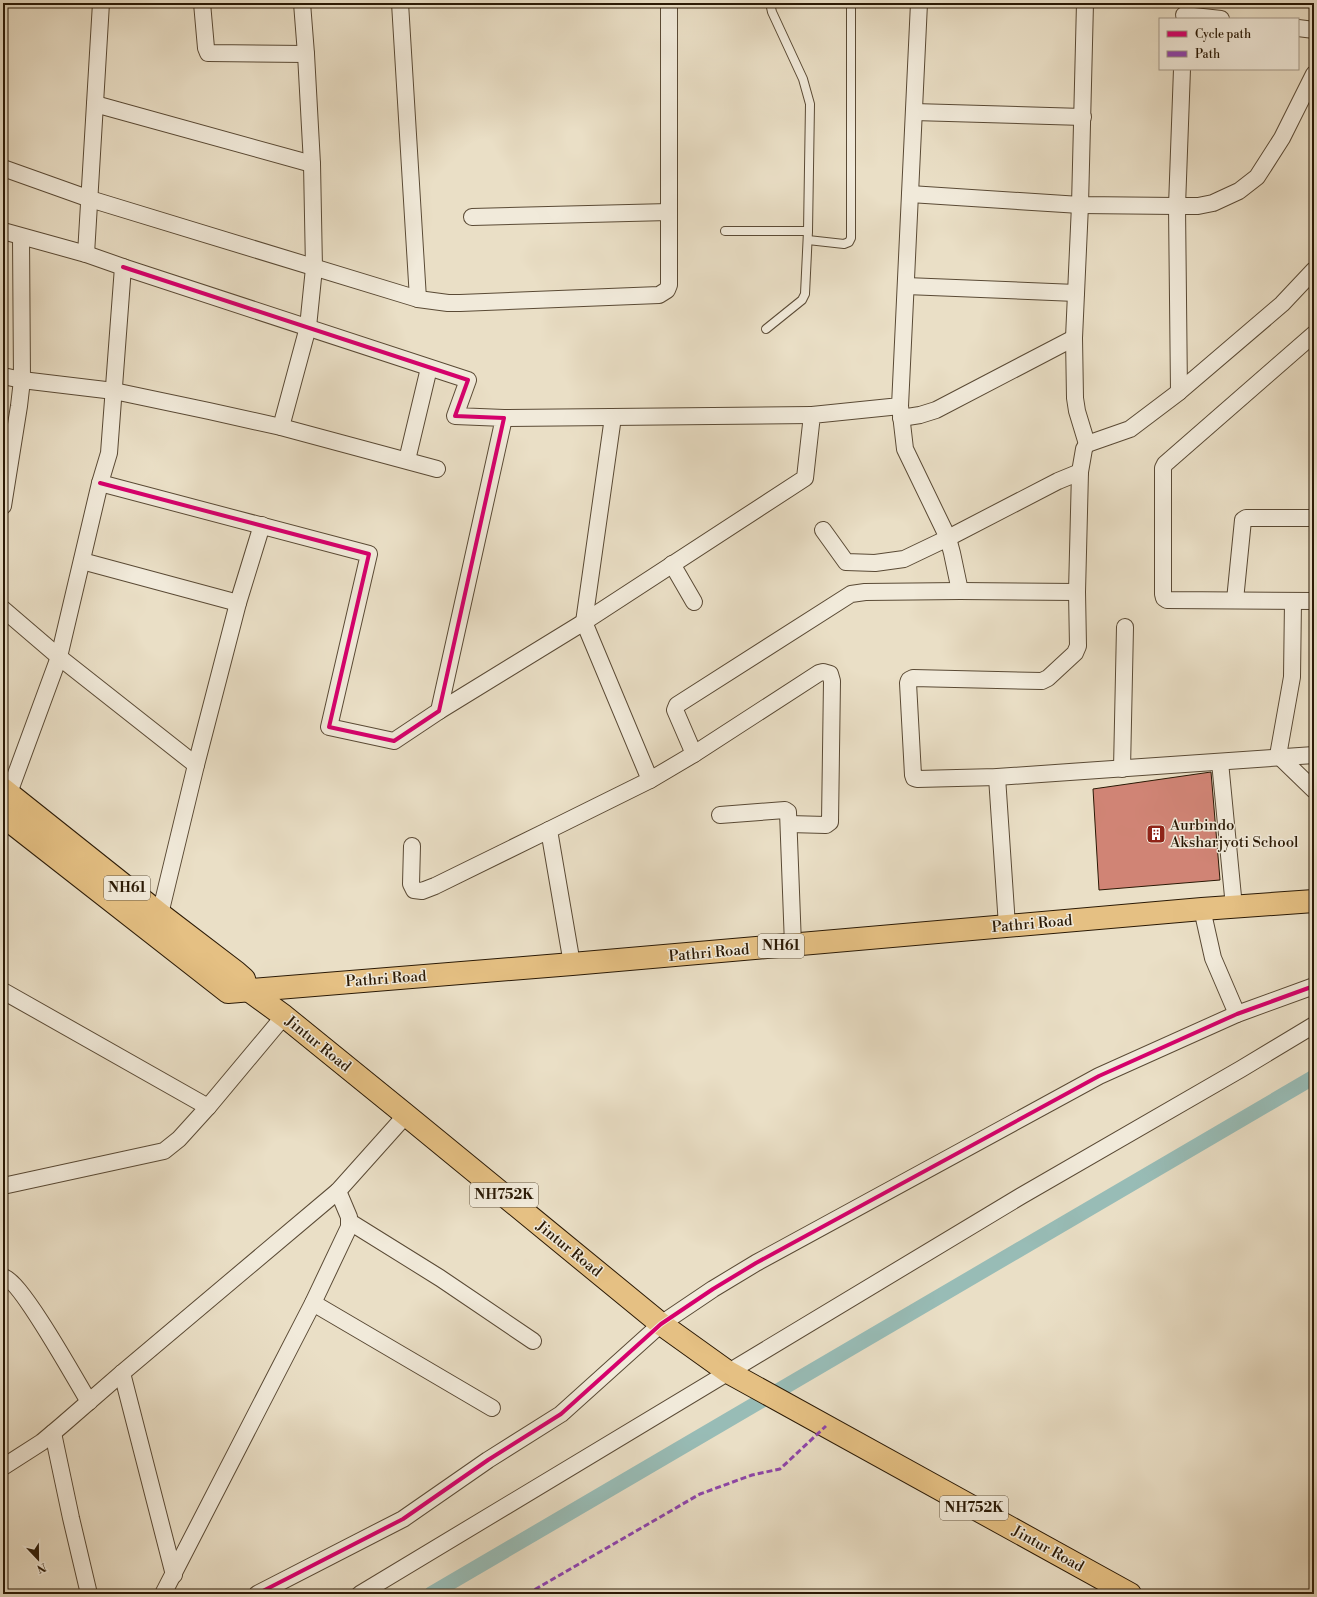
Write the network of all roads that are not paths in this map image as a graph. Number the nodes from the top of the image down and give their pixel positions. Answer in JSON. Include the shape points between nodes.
{"nodes":[{"id":1,"x":102,"y":3,"type":"edge"},
{"id":2,"x":202,"y":3,"type":"edge"},
{"id":3,"x":302,"y":3,"type":"edge"},
{"id":4,"x":400,"y":3,"type":"edge"},
{"id":5,"x":669,"y":3,"type":"edge"},
{"id":6,"x":770,"y":3,"type":"edge"},
{"id":7,"x":851,"y":3,"type":"edge"},
{"id":8,"x":919,"y":3,"type":"edge"},
{"id":9,"x":1085,"y":3,"type":"edge"},
{"id":10,"x":1184,"y":12,"type":"edge"},
{"id":11,"x":1216,"y":18,"type":"edge"},
{"id":12,"x":1299,"y":28,"type":"edge"},
{"id":13,"x":1314,"y":30,"type":"edge"},
{"id":14,"x":306,"y":54,"type":"junction"},
{"id":15,"x":1182,"y":70,"type":"edge"},
{"id":16,"x":1314,"y":74,"type":"edge"},
{"id":17,"x":95,"y":104,"type":"junction"},
{"id":18,"x":914,"y":112,"type":"junction"},
{"id":19,"x":1083,"y":117,"type":"junction"},
{"id":20,"x":312,"y":164,"type":"junction"},
{"id":21,"x":3,"y":168,"type":"edge"},
{"id":22,"x":910,"y":194,"type":"junction"},
{"id":23,"x":90,"y":199,"type":"junction"},
{"id":24,"x":1080,"y":205,"type":"junction"},
{"id":25,"x":1177,"y":206,"type":"junction"},
{"id":26,"x":669,"y":212,"type":"junction"},
{"id":27,"x":472,"y":217,"type":"dead end"},
{"id":28,"x":3,"y":230,"type":"edge"},
{"id":29,"x":725,"y":231,"type":"dead end"},
{"id":30,"x":808,"y":231,"type":"junction"},
{"id":31,"x":21,"y":237,"type":"junction"},
{"id":32,"x":808,"y":240,"type":"junction"},
{"id":33,"x":86,"y":254,"type":"junction"},
{"id":34,"x":123,"y":267,"type":"junction"},
{"id":35,"x":314,"y":268,"type":"junction"},
{"id":36,"x":1314,"y":270,"type":"edge"},
{"id":37,"x":906,"y":286,"type":"junction"},
{"id":38,"x":1076,"y":292,"type":"junction"},
{"id":39,"x":418,"y":300,"type":"junction"},
{"id":40,"x":308,"y":327,"type":"junction"},
{"id":41,"x":766,"y":329,"type":"dead end"},
{"id":42,"x":1314,"y":334,"type":"edge"},
{"id":43,"x":1074,"y":338,"type":"junction"},
{"id":44,"x":429,"y":368,"type":"junction"},
{"id":45,"x":3,"y":376,"type":"edge"},
{"id":46,"x":22,"y":380,"type":"junction"},
{"id":47,"x":114,"y":391,"type":"junction"},
{"id":48,"x":1179,"y":392,"type":"junction"},
{"id":49,"x":901,"y":412,"type":"junction"},
{"id":50,"x":812,"y":415,"type":"junction"},
{"id":51,"x":504,"y":418,"type":"junction"},
{"id":52,"x":613,"y":418,"type":"junction"},
{"id":53,"x":281,"y":427,"type":"junction"},
{"id":54,"x":1087,"y":444,"type":"junction"},
{"id":55,"x":406,"y":460,"type":"junction"},
{"id":56,"x":437,"y":469,"type":"dead end"},
{"id":57,"x":1080,"y":472,"type":"junction"},
{"id":58,"x":100,"y":482,"type":"junction"},
{"id":59,"x":3,"y":506,"type":"edge"},
{"id":60,"x":1314,"y":518,"type":"edge"},
{"id":61,"x":262,"y":525,"type":"junction"},
{"id":62,"x":823,"y":530,"type":"dead end"},
{"id":63,"x":948,"y":538,"type":"junction"},
{"id":64,"x":82,"y":561,"type":"junction"},
{"id":65,"x":672,"y":564,"type":"junction"},
{"id":66,"x":960,"y":591,"type":"junction"},
{"id":67,"x":1077,"y":592,"type":"junction"},
{"id":68,"x":1235,"y":600,"type":"junction"},
{"id":69,"x":1293,"y":601,"type":"junction"},
{"id":70,"x":1314,"y":601,"type":"edge"},
{"id":71,"x":694,"y":602,"type":"dead end"},
{"id":72,"x":238,"y":603,"type":"junction"},
{"id":73,"x":3,"y":609,"type":"edge"},
{"id":74,"x":584,"y":622,"type":"junction"},
{"id":75,"x":1125,"y":627,"type":"dead end"},
{"id":76,"x":59,"y":657,"type":"junction"},
{"id":77,"x":439,"y":711,"type":"junction"},
{"id":78,"x":694,"y":754,"type":"junction"},
{"id":79,"x":1314,"y":755,"type":"edge"},
{"id":80,"x":1281,"y":758,"type":"junction"},
{"id":81,"x":1220,"y":762,"type":"junction"},
{"id":82,"x":196,"y":765,"type":"junction"},
{"id":83,"x":1122,"y":769,"type":"junction"},
{"id":84,"x":996,"y":777,"type":"junction"},
{"id":85,"x":650,"y":780,"type":"junction"},
{"id":86,"x":1314,"y":790,"type":"edge"},
{"id":87,"x":6,"y":791,"type":"edge"},
{"id":88,"x":720,"y":815,"type":"dead end"},
{"id":89,"x":3,"y":816,"type":"edge"},
{"id":90,"x":789,"y":824,"type":"junction"},
{"id":91,"x":549,"y":830,"type":"junction"},
{"id":92,"x":412,"y":846,"type":"dead end"},
{"id":93,"x":1314,"y":901,"type":"edge"},
{"id":94,"x":1234,"y":907,"type":"junction"},
{"id":95,"x":1202,"y":909,"type":"junction"},
{"id":96,"x":160,"y":914,"type":"junction"},
{"id":97,"x":1007,"y":926,"type":"junction"},
{"id":98,"x":792,"y":945,"type":"junction"},
{"id":99,"x":572,"y":964,"type":"junction"},
{"id":100,"x":1314,"y":986,"type":"edge"},
{"id":101,"x":247,"y":990,"type":"junction"},
{"id":102,"x":3,"y":991,"type":"edge"},
{"id":103,"x":280,"y":1013,"type":"junction"},
{"id":104,"x":1237,"y":1014,"type":"junction"},
{"id":105,"x":1314,"y":1025,"type":"edge"},
{"id":106,"x":208,"y":1107,"type":"junction"},
{"id":107,"x":406,"y":1115,"type":"junction"},
{"id":108,"x":3,"y":1186,"type":"edge"},
{"id":109,"x":338,"y":1190,"type":"junction"},
{"id":110,"x":350,"y":1222,"type":"junction"},
{"id":111,"x":3,"y":1277,"type":"edge"},
{"id":112,"x":313,"y":1303,"type":"junction"},
{"id":113,"x":660,"y":1324,"type":"junction"},
{"id":114,"x":533,"y":1341,"type":"dead end"},
{"id":115,"x":122,"y":1373,"type":"junction"},
{"id":116,"x":732,"y":1374,"type":"junction"},
{"id":117,"x":89,"y":1402,"type":"junction"},
{"id":118,"x":492,"y":1408,"type":"dead end"},
{"id":119,"x":53,"y":1433,"type":"junction"},
{"id":120,"x":3,"y":1467,"type":"edge"},
{"id":121,"x":174,"y":1575,"type":"junction"},
{"id":122,"x":89,"y":1594,"type":"edge"},
{"id":123,"x":163,"y":1594,"type":"edge"},
{"id":124,"x":257,"y":1594,"type":"edge"},
{"id":125,"x":360,"y":1594,"type":"edge"},
{"id":126,"x":1130,"y":1594,"type":"edge"}],
"edges":[{"from":1,"to":17,"type":"street"},
{"from":2,"to":14,"type":"street","via":[[208,53]]},
{"from":3,"to":14,"type":"street"},
{"from":4,"to":39,"type":"street"},
{"from":5,"to":26,"type":"street"},
{"from":6,"to":30,"type":"lane","via":[[803,79],[810,104]]},
{"from":7,"to":32,"type":"lane","via":[[851,238],[844,244]]},
{"from":8,"to":18,"type":"street"},
{"from":9,"to":19,"type":"street"},
{"from":10,"to":11,"type":"street"},
{"from":12,"to":13,"type":"street"},
{"from":14,"to":20,"type":"street"},
{"from":15,"to":25,"type":"street"},
{"from":16,"to":25,"type":"street","via":[[1282,138],[1262,171],[1251,183],[1236,193],[1213,202],[1198,206]]},
{"from":17,"to":20,"type":"street"},
{"from":17,"to":23,"type":"street"},
{"from":18,"to":19,"type":"street"},
{"from":18,"to":22,"type":"street"},
{"from":19,"to":24,"type":"street"},
{"from":20,"to":35,"type":"street"},
{"from":21,"to":23,"type":"street"},
{"from":22,"to":24,"type":"street"},
{"from":22,"to":37,"type":"street"},
{"from":23,"to":33,"type":"street"},
{"from":23,"to":35,"type":"street"},
{"from":24,"to":25,"type":"street"},
{"from":24,"to":38,"type":"street"},
{"from":25,"to":48,"type":"street"},
{"from":26,"to":27,"type":"street"},
{"from":26,"to":39,"type":"street","via":[[669,285],[667,290],[659,295],[460,303]]},
{"from":28,"to":31,"type":"street"},
{"from":29,"to":30,"type":"lane"},
{"from":30,"to":32,"type":"lane"},
{"from":31,"to":33,"type":"street"},
{"from":31,"to":46,"type":"street"},
{"from":32,"to":41,"type":"lane","via":[[804,297]]},
{"from":33,"to":34,"type":"street"},
{"from":34,"to":40,"type":"street"},
{"from":34,"to":47,"type":"street"},
{"from":35,"to":39,"type":"street"},
{"from":35,"to":40,"type":"street"},
{"from":36,"to":48,"type":"street","via":[[1282,304]]},
{"from":37,"to":38,"type":"street"},
{"from":37,"to":49,"type":"street"},
{"from":38,"to":43,"type":"street"},
{"from":40,"to":44,"type":"street"},
{"from":40,"to":53,"type":"street"},
{"from":42,"to":68,"type":"street","via":[[1164,466],[1163,596],[1167,600]]},
{"from":43,"to":49,"type":"street","via":[[936,410],[928,413]]},
{"from":43,"to":54,"type":"street","via":[[1074,398]]},
{"from":44,"to":51,"type":"street","via":[[468,380],[455,416]]},
{"from":44,"to":55,"type":"street"},
{"from":45,"to":46,"type":"street"},
{"from":46,"to":47,"type":"street"},
{"from":46,"to":59,"type":"street"},
{"from":47,"to":53,"type":"street"},
{"from":47,"to":58,"type":"street","via":[[109,453]]},
{"from":48,"to":54,"type":"street","via":[[1130,429]]},
{"from":49,"to":50,"type":"street"},
{"from":49,"to":63,"type":"street","via":[[905,450]]},
{"from":50,"to":52,"type":"street"},
{"from":50,"to":65,"type":"street","via":[[805,478]]},
{"from":51,"to":52,"type":"street"},
{"from":51,"to":77,"type":"street"},
{"from":52,"to":74,"type":"street"},
{"from":53,"to":55,"type":"street"},
{"from":54,"to":57,"type":"street"},
{"from":55,"to":56,"type":"street"},
{"from":57,"to":63,"type":"street"},
{"from":57,"to":67,"type":"street"},
{"from":58,"to":61,"type":"street"},
{"from":58,"to":64,"type":"street"},
{"from":60,"to":68,"type":"street","via":[[1243,520]]},
{"from":61,"to":72,"type":"street"},
{"from":61,"to":77,"type":"street","via":[[369,554],[329,727],[394,741]]},
{"from":62,"to":63,"type":"street","via":[[842,559],[851,564],[904,559]]},
{"from":63,"to":66,"type":"street"},
{"from":64,"to":72,"type":"street"},
{"from":64,"to":76,"type":"street"},
{"from":65,"to":71,"type":"street"},
{"from":65,"to":74,"type":"street"},
{"from":66,"to":67,"type":"street"},
{"from":66,"to":78,"type":"street","via":[[859,592],[845,597],[676,706],[675,710]]},
{"from":67,"to":84,"type":"street","via":[[1078,646],[1075,653],[1045,680],[913,678],[908,681],[914,778]]},
{"from":68,"to":69,"type":"street"},
{"from":69,"to":70,"type":"street"},
{"from":69,"to":80,"type":"street","via":[[1293,669],[1279,746]]},
{"from":72,"to":82,"type":"street"},
{"from":73,"to":76,"type":"street"},
{"from":74,"to":77,"type":"street"},
{"from":74,"to":85,"type":"street"},
{"from":75,"to":83,"type":"street"},
{"from":76,"to":82,"type":"street"},
{"from":76,"to":87,"type":"street"},
{"from":78,"to":85,"type":"street"},
{"from":78,"to":90,"type":"street","via":[[819,673],[830,674],[830,822],[826,825]]},
{"from":79,"to":80,"type":"street"},
{"from":80,"to":81,"type":"street"},
{"from":80,"to":86,"type":"street"},
{"from":81,"to":83,"type":"street"},
{"from":81,"to":94,"type":"street"},
{"from":82,"to":96,"type":"street"},
{"from":83,"to":84,"type":"street"},
{"from":84,"to":97,"type":"street"},
{"from":85,"to":91,"type":"street"},
{"from":87,"to":96,"type":"highway","number":"NH61"},
{"from":88,"to":90,"type":"street","via":[[786,810]]},
{"from":89,"to":101,"type":"highway","number":"NH61","via":[[225,990]]},
{"from":90,"to":98,"type":"street"},
{"from":91,"to":92,"type":"street","via":[[422,891],[414,890],[411,884]]},
{"from":91,"to":99,"type":"street"},
{"from":93,"to":94,"type":"highway","name":"Pathri Road","number":"NH61"},
{"from":94,"to":95,"type":"highway","name":"Pathri Road","number":"NH61"},
{"from":95,"to":97,"type":"highway","name":"Pathri Road","number":"NH61"},
{"from":95,"to":104,"type":"street","via":[[1213,958]]},
{"from":96,"to":101,"type":"highway","number":"NH61","via":[[240,974]]},
{"from":97,"to":98,"type":"highway","name":"Pathri Road","number":"NH61"},
{"from":98,"to":99,"type":"highway","name":"Pathri Road","number":"NH61"},
{"from":99,"to":101,"type":"highway","name":"Pathri Road","number":"NH61"},
{"from":100,"to":104,"type":"street"},
{"from":101,"to":103,"type":"highway","number":"NH752K"},
{"from":102,"to":106,"type":"street"},
{"from":103,"to":106,"type":"street"},
{"from":103,"to":107,"type":"highway","name":"Jintur Road","number":"NH752K"},
{"from":104,"to":113,"type":"street","via":[[1099,1076],[1056,1099],[756,1263]]},
{"from":105,"to":116,"type":"street","via":[[1014,1200]]},
{"from":106,"to":108,"type":"street","via":[[170,1148],[158,1154]]},
{"from":107,"to":109,"type":"street"},
{"from":107,"to":113,"type":"highway","name":"Jintur Road","number":"NH752K"},
{"from":109,"to":110,"type":"street"},
{"from":109,"to":115,"type":"street"},
{"from":110,"to":112,"type":"street"},
{"from":110,"to":114,"type":"street","via":[[440,1278]]},
{"from":111,"to":117,"type":"street","via":[[15,1284]]},
{"from":112,"to":118,"type":"street"},
{"from":112,"to":121,"type":"street"},
{"from":113,"to":116,"type":"highway","name":"Jintur Road","number":"NH752K"},
{"from":113,"to":124,"type":"street","via":[[547,1424],[488,1460],[403,1519]]},
{"from":115,"to":117,"type":"street"},
{"from":115,"to":121,"type":"street"},
{"from":116,"to":125,"type":"street"},
{"from":116,"to":126,"type":"highway","name":"Jintur Road","number":"NH752K"},
{"from":117,"to":119,"type":"street"},
{"from":119,"to":120,"type":"street"},
{"from":119,"to":122,"type":"street"},
{"from":121,"to":123,"type":"street"}]}
